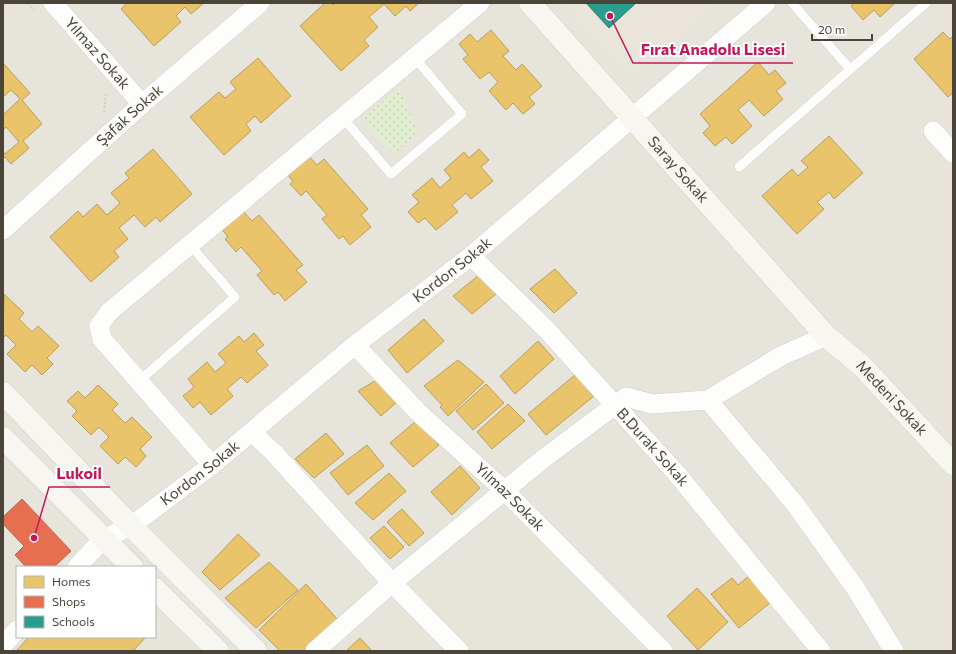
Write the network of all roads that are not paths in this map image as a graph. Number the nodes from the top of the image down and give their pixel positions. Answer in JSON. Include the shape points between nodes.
{"nodes":[{"id":1,"x":53,"y":3,"type":"edge"},
{"id":2,"x":260,"y":3,"type":"edge"},
{"id":3,"x":480,"y":3,"type":"edge"},
{"id":4,"x":530,"y":3,"type":"edge"},
{"id":5,"x":792,"y":3,"type":"edge"},
{"id":6,"x":926,"y":3,"type":"edge"},
{"id":7,"x":757,"y":6,"type":"edge"},
{"id":8,"x":415,"y":58,"type":"junction"},
{"id":9,"x":850,"y":69,"type":"junction"},
{"id":10,"x":142,"y":104,"type":"junction"},
{"id":11,"x":343,"y":118,"type":"junction"},
{"id":12,"x":632,"y":119,"type":"junction"},
{"id":13,"x":934,"y":131,"type":"dead end"},
{"id":14,"x":953,"y":153,"type":"edge"},
{"id":15,"x":739,"y":167,"type":"dead end"},
{"id":16,"x":3,"y":230,"type":"edge"},
{"id":17,"x":190,"y":245,"type":"junction"},
{"id":18,"x":471,"y":256,"type":"junction"},
{"id":19,"x":826,"y":336,"type":"junction"},
{"id":20,"x":355,"y":345,"type":"junction"},
{"id":21,"x":139,"y":381,"type":"junction"},
{"id":22,"x":3,"y":393,"type":"edge"},
{"id":23,"x":708,"y":400,"type":"junction"},
{"id":24,"x":615,"y":405,"type":"junction"},
{"id":25,"x":252,"y":432,"type":"junction"},
{"id":26,"x":3,"y":438,"type":"edge"},
{"id":27,"x":953,"y":464,"type":"edge"},
{"id":28,"x":212,"y":465,"type":"junction"},
{"id":29,"x":505,"y":491,"type":"junction"},
{"id":30,"x":131,"y":526,"type":"junction"},
{"id":31,"x":103,"y":539,"type":"junction"},
{"id":32,"x":78,"y":566,"type":"edge"},
{"id":33,"x":131,"y":566,"type":"edge"},
{"id":34,"x":392,"y":583,"type":"junction"},
{"id":35,"x":156,"y":591,"type":"edge"},
{"id":36,"x":16,"y":631,"type":"edge"},
{"id":37,"x":3,"y":645,"type":"edge"},
{"id":38,"x":218,"y":651,"type":"edge"},
{"id":39,"x":256,"y":651,"type":"edge"},
{"id":40,"x":315,"y":651,"type":"edge"},
{"id":41,"x":460,"y":651,"type":"edge"},
{"id":42,"x":663,"y":651,"type":"edge"},
{"id":43,"x":821,"y":651,"type":"edge"},
{"id":44,"x":894,"y":651,"type":"edge"}],
"edges":[{"from":1,"to":10,"type":"street","name":"Yılmaz Sokak"},
{"from":2,"to":10,"type":"street","name":"Şafak Sokak"},
{"from":3,"to":8,"type":"street"},
{"from":4,"to":12,"type":"main road","name":"Saray Sokak"},
{"from":5,"to":9,"type":"lane"},
{"from":6,"to":9,"type":"lane"},
{"from":7,"to":12,"type":"street","name":"Kordon Sokak"},
{"from":8,"to":11,"type":"street"},
{"from":8,"to":11,"type":"lane","via":[[462,114],[391,174]]},
{"from":9,"to":15,"type":"lane"},
{"from":10,"to":16,"type":"street","name":"Şafak Sokak"},
{"from":11,"to":17,"type":"street"},
{"from":12,"to":18,"type":"street","name":"Kordon Sokak"},
{"from":12,"to":19,"type":"main road","name":"Saray Sokak"},
{"from":13,"to":14,"type":"street"},
{"from":17,"to":21,"type":"street","via":[[109,312],[99,326],[102,339]]},
{"from":17,"to":21,"type":"lane","via":[[235,297]]},
{"from":18,"to":20,"type":"street","name":"Kordon Sokak"},
{"from":18,"to":24,"type":"street","name":"B.Durak Sokak","via":[[546,328]]},
{"from":19,"to":23,"type":"street","via":[[781,356]]},
{"from":19,"to":27,"type":"main road","name":"Medeni Sokak","via":[[862,366]]},
{"from":20,"to":25,"type":"street","name":"Kordon Sokak"},
{"from":20,"to":29,"type":"street","name":"Yılmaz Sokak","via":[[418,412]]},
{"from":21,"to":28,"type":"street"},
{"from":22,"to":30,"type":"main road"},
{"from":23,"to":24,"type":"street","via":[[652,404],[626,396]]},
{"from":23,"to":44,"type":"street","via":[[795,504],[856,589]]},
{"from":24,"to":29,"type":"street"},
{"from":24,"to":43,"type":"street","name":"B.Durak Sokak","via":[[677,474]]},
{"from":25,"to":28,"type":"street","name":"Kordon Sokak"},
{"from":25,"to":34,"type":"street"},
{"from":26,"to":31,"type":"main road"},
{"from":28,"to":30,"type":"street","name":"Kordon Sokak"},
{"from":29,"to":34,"type":"street"},
{"from":29,"to":42,"type":"street","name":"Yılmaz Sokak"},
{"from":30,"to":31,"type":"street","name":"Kordon Sokak"},
{"from":30,"to":39,"type":"main road"},
{"from":31,"to":32,"type":"street"},
{"from":31,"to":33,"type":"main road"},
{"from":34,"to":40,"type":"street"},
{"from":34,"to":41,"type":"street"},
{"from":35,"to":38,"type":"main road"},
{"from":36,"to":37,"type":"street"}]}
